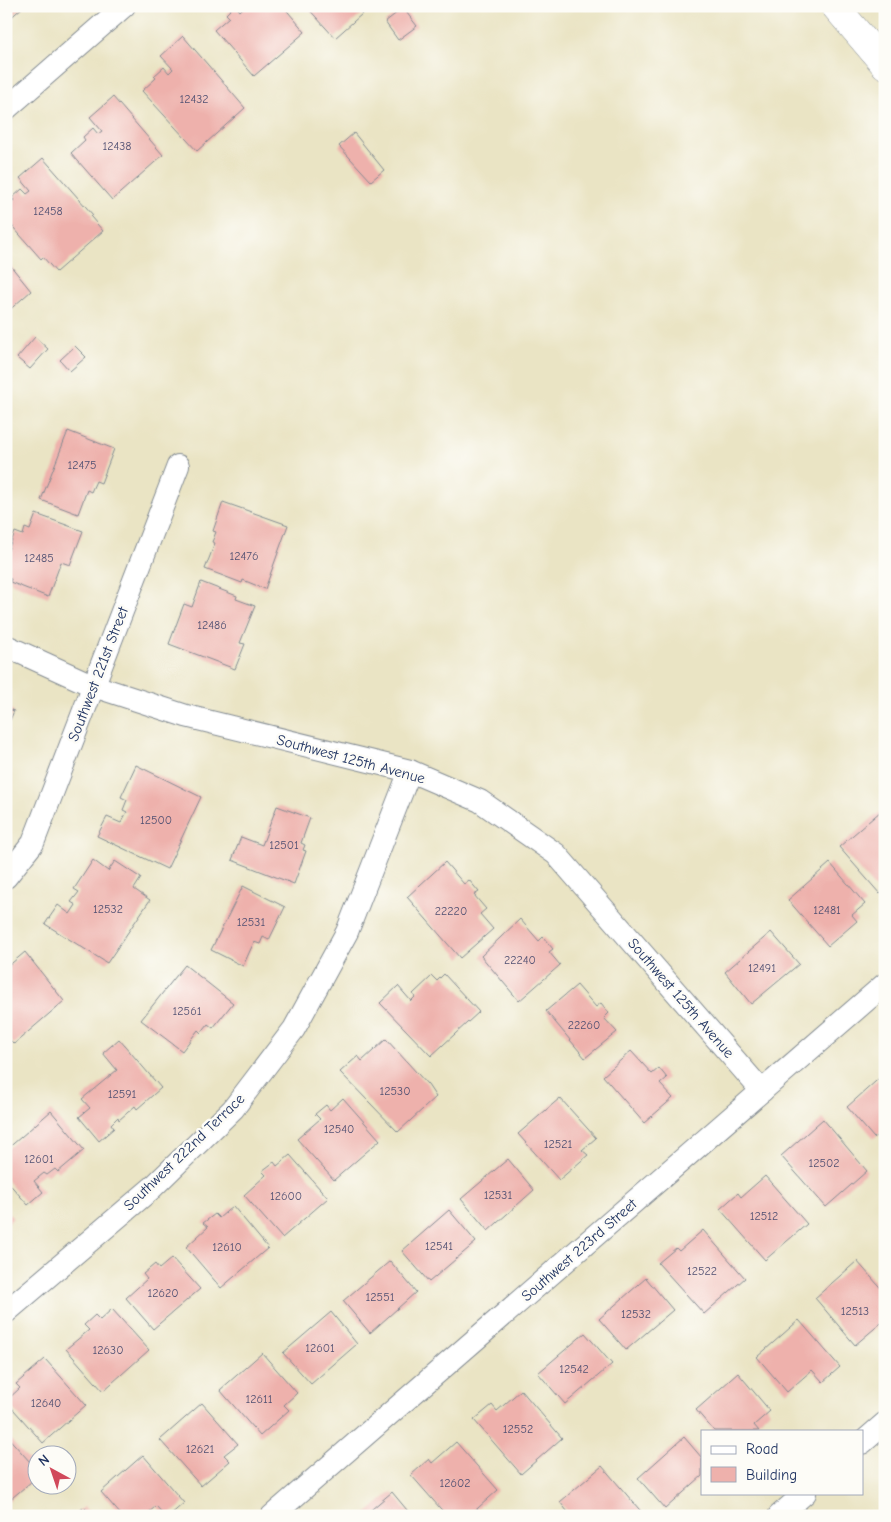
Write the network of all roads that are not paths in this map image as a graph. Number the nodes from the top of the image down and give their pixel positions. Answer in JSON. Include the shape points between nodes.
{"nodes":[{"id":1,"x":124,"y":6,"type":"edge"},
{"id":2,"x":835,"y":6,"type":"edge"},
{"id":3,"x":885,"y":65,"type":"edge"},
{"id":4,"x":6,"y":109,"type":"edge"},
{"id":5,"x":178,"y":466,"type":"dead end"},
{"id":6,"x":6,"y":646,"type":"edge"},
{"id":7,"x":94,"y":686,"type":"junction"},
{"id":8,"x":410,"y":771,"type":"junction"},
{"id":9,"x":6,"y":877,"type":"edge"},
{"id":10,"x":885,"y":984,"type":"edge"},
{"id":11,"x":762,"y":1091,"type":"junction"},
{"id":12,"x":6,"y":1312,"type":"edge"},
{"id":13,"x":885,"y":1423,"type":"edge"},
{"id":14,"x":864,"y":1441,"type":"edge"},
{"id":15,"x":804,"y":1494,"type":"edge"},
{"id":16,"x":272,"y":1516,"type":"edge"},
{"id":17,"x":779,"y":1516,"type":"edge"}],
"edges":[{"from":1,"to":4,"type":"street"},
{"from":2,"to":3,"type":"street"},
{"from":5,"to":7,"type":"street","name":"Southwest 221st Street"},
{"from":6,"to":7,"type":"street","name":"Southwest 125th Avenue"},
{"from":7,"to":8,"type":"street","name":"Southwest 125th Avenue","via":[[186,716]]},
{"from":7,"to":9,"type":"street","name":"Southwest 221st Street","via":[[33,843]]},
{"from":8,"to":11,"type":"street","name":"Southwest 125th Avenue","via":[[480,801],[556,854]]},
{"from":8,"to":12,"type":"street","name":"Southwest 222nd Terrace","via":[[347,932],[294,1029],[233,1109],[152,1188]]},
{"from":10,"to":11,"type":"street","name":"Southwest 223rd Street"},
{"from":11,"to":16,"type":"street","name":"Southwest 223rd Street"},
{"from":13,"to":14,"type":"street"},
{"from":15,"to":17,"type":"street"}]}
